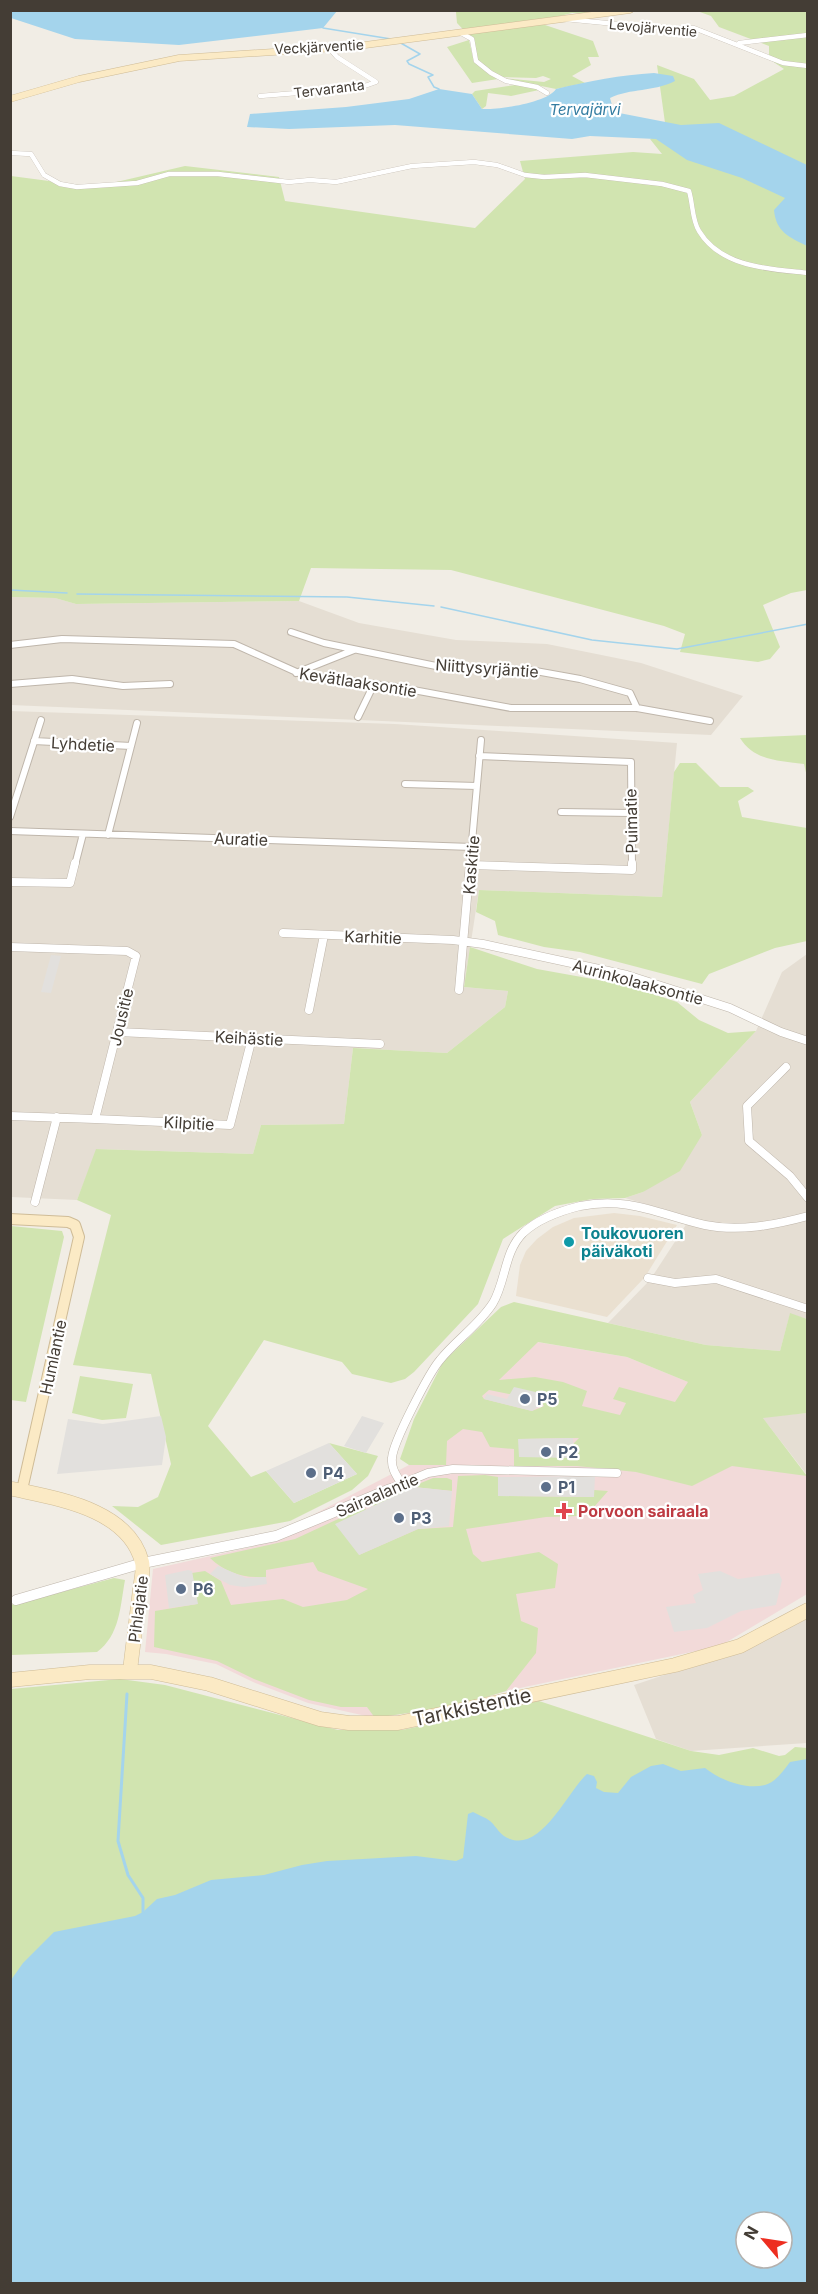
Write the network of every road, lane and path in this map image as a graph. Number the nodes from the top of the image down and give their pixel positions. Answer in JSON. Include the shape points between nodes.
{"nodes":[{"id":1,"x":630,"y":10,"type":"edge"},
{"id":2,"x":566,"y":19,"type":"junction"},
{"id":3,"x":461,"y":33,"type":"junction"},
{"id":4,"x":807,"y":35,"type":"edge"},
{"id":5,"x":735,"y":43,"type":"junction"},
{"id":6,"x":330,"y":49,"type":"junction"},
{"id":7,"x":807,"y":66,"type":"edge"},
{"id":8,"x":547,"y":93,"type":"dead end"},
{"id":9,"x":260,"y":96,"type":"dead end"},
{"id":10,"x":10,"y":99,"type":"edge"},
{"id":11,"x":10,"y":153,"type":"edge"},
{"id":12,"x":807,"y":273,"type":"edge"},
{"id":13,"x":291,"y":632,"type":"dead end"},
{"id":14,"x":10,"y":645,"type":"edge"},
{"id":15,"x":354,"y":650,"type":"junction"},
{"id":16,"x":296,"y":673,"type":"junction"},
{"id":17,"x":10,"y":684,"type":"edge"},
{"id":18,"x":170,"y":684,"type":"dead end"},
{"id":19,"x":374,"y":684,"type":"junction"},
{"id":20,"x":637,"y":708,"type":"junction"},
{"id":21,"x":358,"y":717,"type":"dead end"},
{"id":22,"x":41,"y":720,"type":"dead end"},
{"id":23,"x":710,"y":721,"type":"dead end"},
{"id":24,"x":137,"y":723,"type":"dead end"},
{"id":25,"x":481,"y":740,"type":"dead end"},
{"id":26,"x":34,"y":741,"type":"junction"},
{"id":27,"x":131,"y":746,"type":"junction"},
{"id":28,"x":479,"y":756,"type":"junction"},
{"id":29,"x":405,"y":784,"type":"dead end"},
{"id":30,"x":477,"y":786,"type":"junction"},
{"id":31,"x":561,"y":812,"type":"dead end"},
{"id":32,"x":631,"y":813,"type":"junction"},
{"id":33,"x":10,"y":817,"type":"edge"},
{"id":34,"x":10,"y":831,"type":"edge"},
{"id":35,"x":83,"y":834,"type":"junction"},
{"id":36,"x":108,"y":835,"type":"junction"},
{"id":37,"x":472,"y":847,"type":"junction"},
{"id":38,"x":471,"y":865,"type":"junction"},
{"id":39,"x":11,"y":882,"type":"edge"},
{"id":40,"x":283,"y":933,"type":"dead end"},
{"id":41,"x":324,"y":935,"type":"junction"},
{"id":42,"x":463,"y":941,"type":"junction"},
{"id":43,"x":10,"y":947,"type":"edge"},
{"id":44,"x":459,"y":990,"type":"dead end"},
{"id":45,"x":309,"y":1010,"type":"dead end"},
{"id":46,"x":118,"y":1032,"type":"junction"},
{"id":47,"x":252,"y":1038,"type":"junction"},
{"id":48,"x":807,"y":1041,"type":"edge"},
{"id":49,"x":380,"y":1044,"type":"dead end"},
{"id":50,"x":786,"y":1067,"type":"dead end"},
{"id":51,"x":10,"y":1116,"type":"edge"},
{"id":52,"x":57,"y":1117,"type":"junction"},
{"id":53,"x":95,"y":1119,"type":"junction"},
{"id":54,"x":807,"y":1198,"type":"edge"},
{"id":55,"x":35,"y":1202,"type":"dead end"},
{"id":56,"x":807,"y":1216,"type":"edge"},
{"id":57,"x":10,"y":1219,"type":"edge"},
{"id":58,"x":648,"y":1278,"type":"dead end"},
{"id":59,"x":807,"y":1309,"type":"edge"},
{"id":60,"x":617,"y":1473,"type":"dead end"},
{"id":61,"x":401,"y":1483,"type":"junction"},
{"id":62,"x":16,"y":1489,"type":"edge"},
{"id":63,"x":143,"y":1563,"type":"junction"},
{"id":64,"x":16,"y":1600,"type":"dead end"},
{"id":65,"x":807,"y":1610,"type":"edge"},
{"id":66,"x":130,"y":1671,"type":"junction"},
{"id":67,"x":10,"y":1680,"type":"edge"}],
"edges":[{"from":1,"to":2,"type":"street","name":"Veckjärventie"},
{"from":2,"to":3,"type":"street","name":"Veckjärventie"},
{"from":2,"to":5,"type":"street","name":"Levojärventie","via":[[694,28]]},
{"from":3,"to":6,"type":"street","name":"Veckjärventie"},
{"from":3,"to":8,"type":"street","via":[[472,39],[476,61],[483,68],[500,79],[542,88]]},
{"from":4,"to":5,"type":"street"},
{"from":5,"to":7,"type":"street","name":"Levojärventie","via":[[783,63]]},
{"from":6,"to":9,"type":"street","name":"Tervaranta","via":[[376,82],[359,88]]},
{"from":6,"to":10,"type":"street","name":"Veckjärventie","via":[[179,58]]},
{"from":11,"to":12,"type":"street","via":[[31,154],[44,175],[77,188],[137,183],[169,174],[336,182],[412,166],[474,162],[525,175],[585,175],[662,184],[689,191],[695,206],[694,220],[719,253],[760,267]]},
{"from":13,"to":15,"type":"street","name":"Niittysyrjäntie"},
{"from":14,"to":16,"type":"street","name":"Kevätlaaksontie","via":[[62,639],[234,644]]},
{"from":15,"to":16,"type":"street"},
{"from":15,"to":20,"type":"street","name":"Niittysyrjäntie","via":[[448,667],[558,675],[630,693]]},
{"from":16,"to":19,"type":"street","name":"Kevätlaaksontie"},
{"from":17,"to":18,"type":"street","via":[[72,679],[123,686]]},
{"from":19,"to":20,"type":"street","name":"Kevätlaaksontie","via":[[511,708]]},
{"from":19,"to":21,"type":"street"},
{"from":20,"to":23,"type":"street","name":"Kevätlaaksontie"},
{"from":22,"to":26,"type":"street","name":"Lyhdetie"},
{"from":24,"to":27,"type":"street","name":"Lyhdetie"},
{"from":25,"to":28,"type":"street","name":"Kaskitie"},
{"from":26,"to":27,"type":"street","name":"Lyhdetie"},
{"from":26,"to":33,"type":"street","name":"Lyhdetie"},
{"from":27,"to":36,"type":"street","name":"Lyhdetie"},
{"from":28,"to":30,"type":"street","name":"Kaskitie"},
{"from":28,"to":32,"type":"street","name":"Puimatie","via":[[631,762]]},
{"from":29,"to":30,"type":"street"},
{"from":30,"to":37,"type":"street","name":"Kaskitie"},
{"from":31,"to":32,"type":"street"},
{"from":32,"to":38,"type":"street","name":"Puimatie","via":[[632,870]]},
{"from":34,"to":35,"type":"street","name":"Auratie"},
{"from":35,"to":36,"type":"street","name":"Auratie"},
{"from":35,"to":39,"type":"street","via":[[70,883]]},
{"from":36,"to":37,"type":"street","name":"Auratie"},
{"from":37,"to":38,"type":"street","name":"Kaskitie"},
{"from":38,"to":42,"type":"street","name":"Kaskitie"},
{"from":40,"to":41,"type":"street","name":"Karhitie"},
{"from":41,"to":42,"type":"street","name":"Karhitie"},
{"from":41,"to":45,"type":"street"},
{"from":42,"to":44,"type":"street","name":"Kaskitie"},
{"from":42,"to":48,"type":"street","name":"Aurinkolaaksontie","via":[[627,975],[730,1008]]},
{"from":43,"to":46,"type":"street","name":"Jousitie","via":[[132,952],[136,956]]},
{"from":46,"to":47,"type":"street","name":"Keihästie"},
{"from":46,"to":53,"type":"street","name":"Jousitie"},
{"from":47,"to":49,"type":"street","name":"Keihästie"},
{"from":47,"to":53,"type":"street","name":"Kilpitie","via":[[230,1125]]},
{"from":50,"to":54,"type":"street","via":[[747,1106],[749,1141],[790,1176]]},
{"from":51,"to":52,"type":"street"},
{"from":52,"to":53,"type":"street"},
{"from":52,"to":55,"type":"street"},
{"from":56,"to":61,"type":"street","via":[[757,1228],[736,1228],[610,1202],[556,1213],[539,1221],[514,1244],[495,1300],[479,1323],[433,1371],[392,1456],[393,1469]]},
{"from":57,"to":62,"type":"street","name":"Humlantie","via":[[68,1222],[75,1225],[79,1237],[38,1426]]},
{"from":58,"to":59,"type":"street","via":[[675,1283],[716,1279]]},
{"from":60,"to":61,"type":"street","name":"Sairaalantie","via":[[453,1469]]},
{"from":61,"to":63,"type":"street","name":"Sairaalantie","via":[[276,1536]]},
{"from":62,"to":63,"type":"street","name":"Pihlajatie","via":[[73,1503],[111,1520],[134,1544]]},
{"from":63,"to":64,"type":"street","name":"Sairaalantie"},
{"from":63,"to":66,"type":"street","name":"Pihlajatie"},
{"from":65,"to":66,"type":"street","name":"Tarkkistentie","via":[[740,1646],[675,1665],[398,1723],[321,1719],[195,1680]]},
{"from":66,"to":67,"type":"street","name":"Tarkkistentie"}]}
